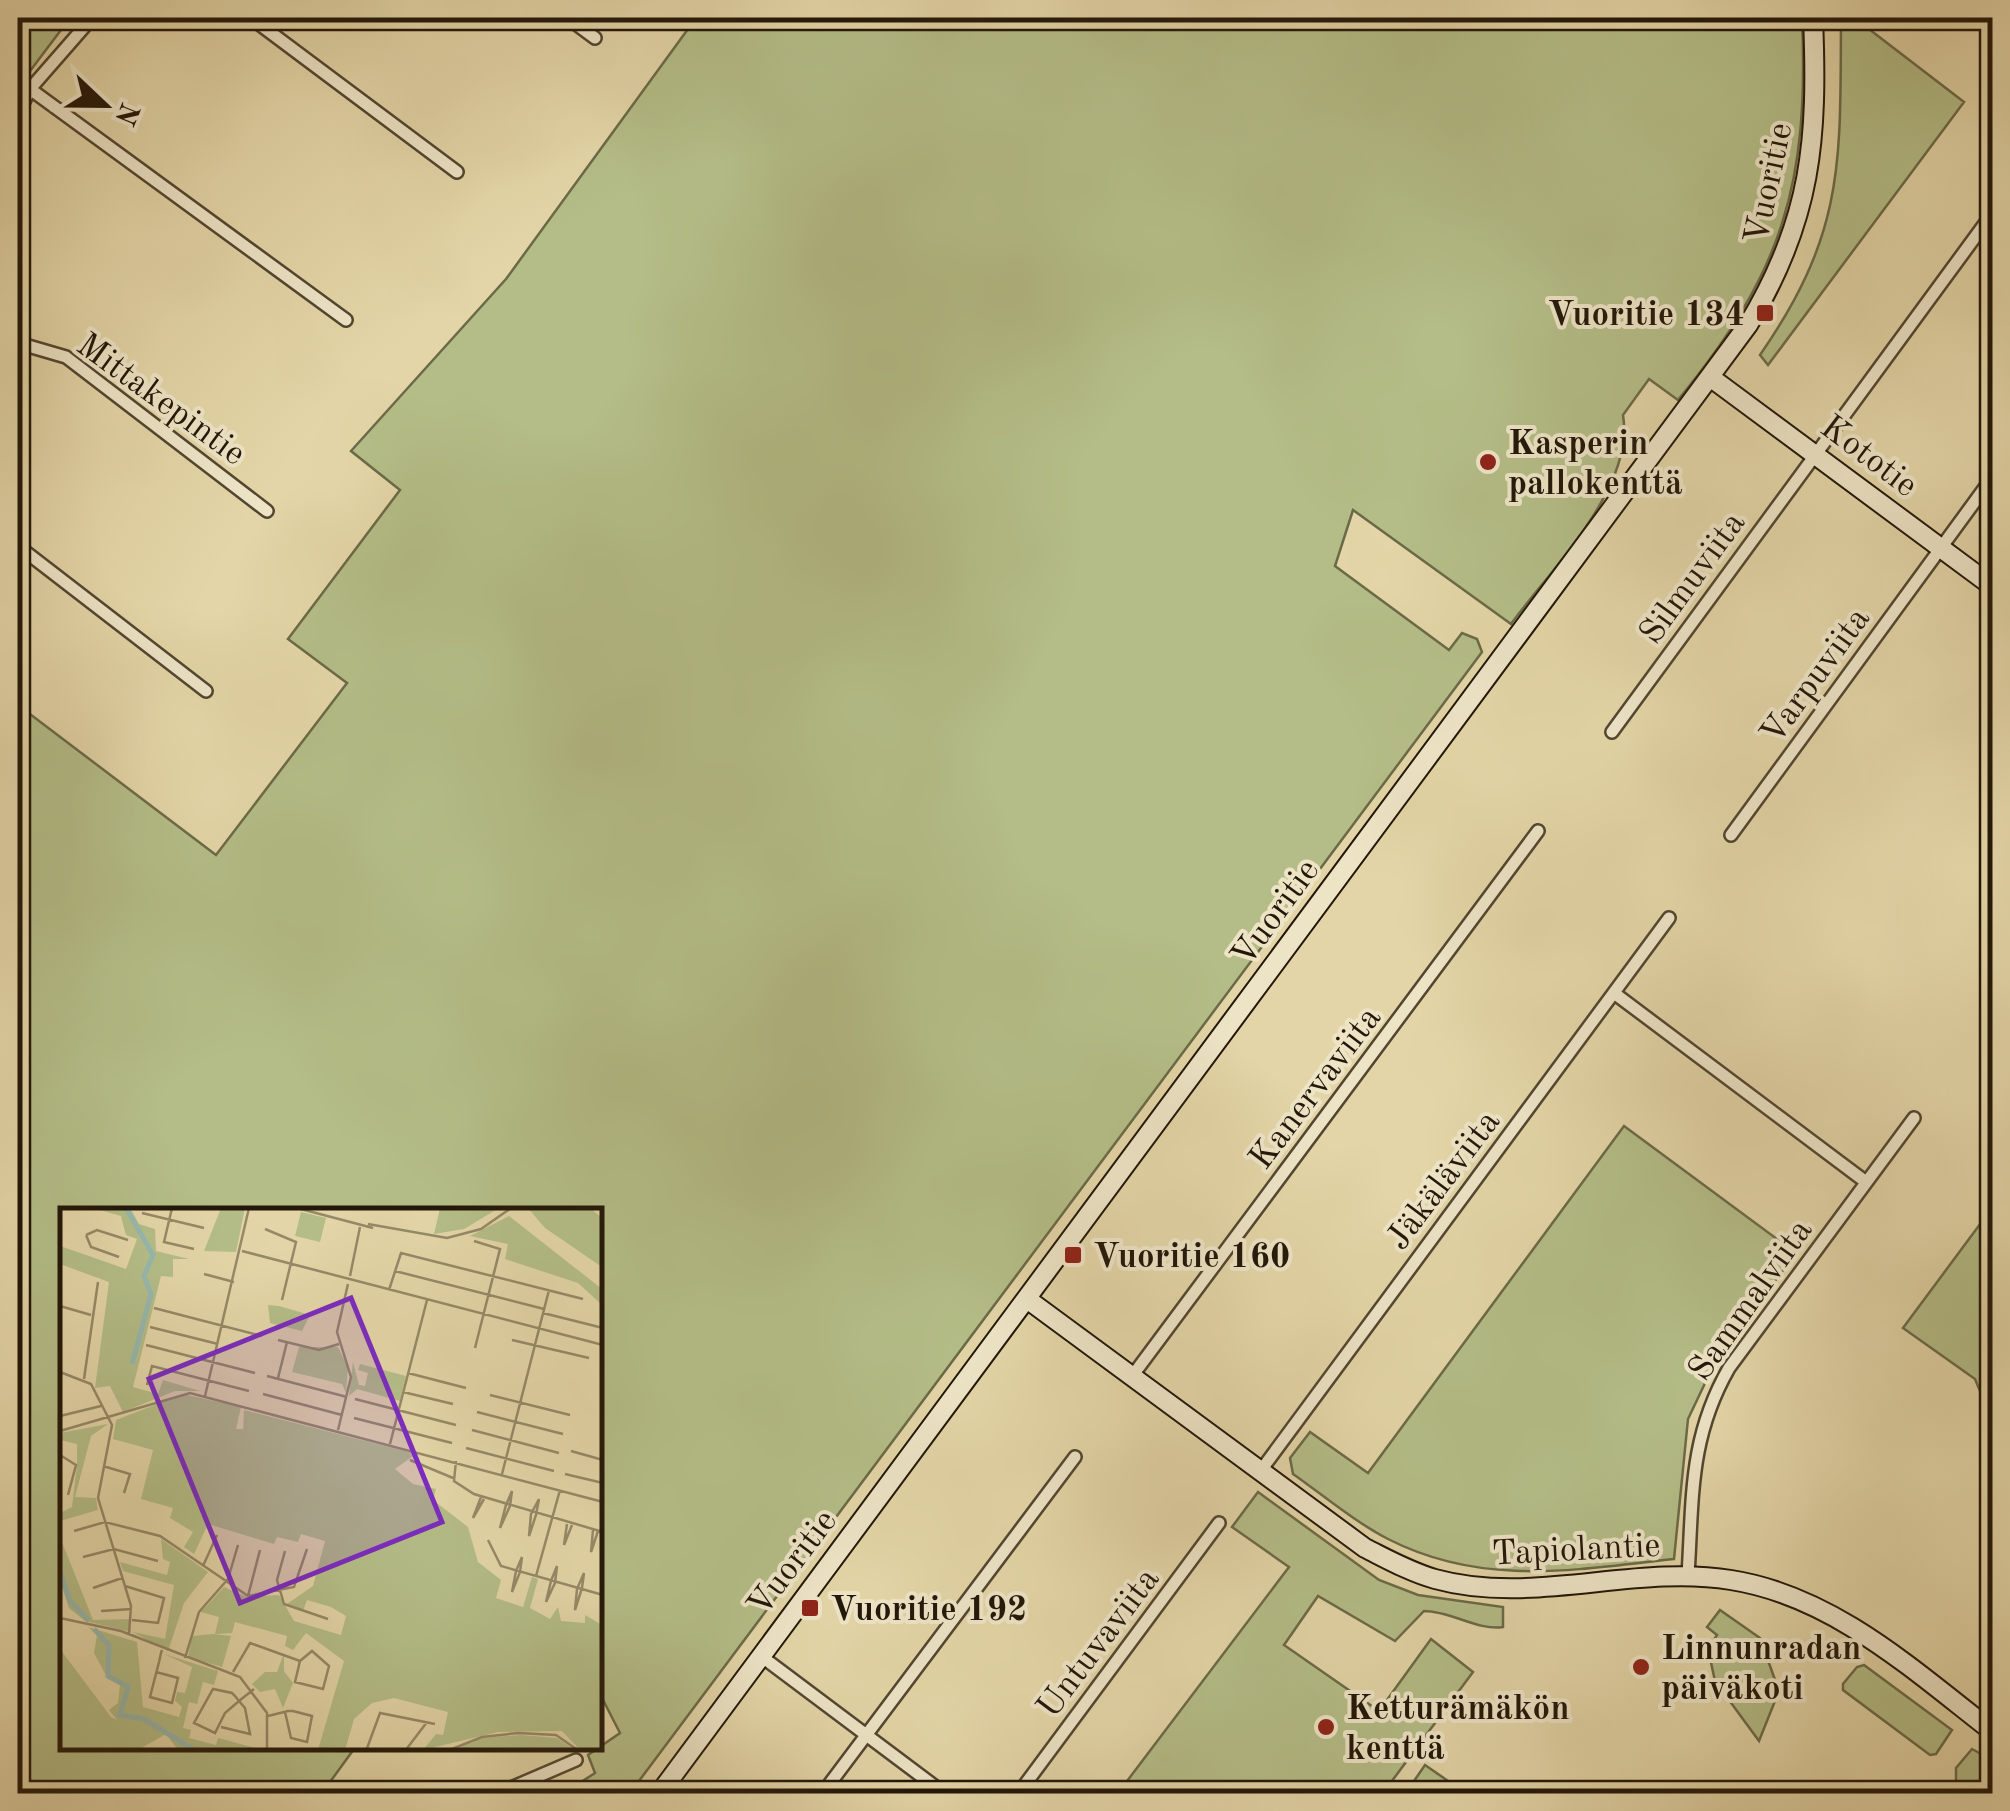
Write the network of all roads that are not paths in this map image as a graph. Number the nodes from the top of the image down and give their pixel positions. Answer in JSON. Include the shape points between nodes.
{"nodes":[{"id":1,"x":92,"y":18,"type":"edge"},
{"id":2,"x":252,"y":18,"type":"edge"},
{"id":3,"x":568,"y":18,"type":"edge"},
{"id":4,"x":1813,"y":18,"type":"edge"},
{"id":5,"x":595,"y":38,"type":"dead end"},
{"id":6,"x":30,"y":89,"type":"junction"},
{"id":7,"x":18,"y":114,"type":"edge"},
{"id":8,"x":457,"y":172,"type":"dead end"},
{"id":9,"x":1992,"y":214,"type":"edge"},
{"id":10,"x":346,"y":320,"type":"dead end"},
{"id":11,"x":18,"y":343,"type":"edge"},
{"id":12,"x":1710,"y":377,"type":"junction"},
{"id":13,"x":1815,"y":455,"type":"junction"},
{"id":14,"x":1992,"y":478,"type":"edge"},
{"id":15,"x":268,"y":511,"type":"dead end"},
{"id":16,"x":18,"y":546,"type":"edge"},
{"id":17,"x":1941,"y":548,"type":"junction"},
{"id":18,"x":1992,"y":586,"type":"edge"},
{"id":19,"x":206,"y":691,"type":"dead end"},
{"id":20,"x":1612,"y":732,"type":"dead end"},
{"id":21,"x":1538,"y":831,"type":"dead end"},
{"id":22,"x":1731,"y":834,"type":"dead end"},
{"id":23,"x":1669,"y":918,"type":"dead end"},
{"id":24,"x":1614,"y":993,"type":"junction"},
{"id":25,"x":1914,"y":1118,"type":"dead end"},
{"id":26,"x":1866,"y":1182,"type":"junction"},
{"id":27,"x":1027,"y":1299,"type":"junction"},
{"id":28,"x":1133,"y":1375,"type":"junction"},
{"id":29,"x":1075,"y":1457,"type":"dead end"},
{"id":30,"x":1259,"y":1472,"type":"junction"},
{"id":31,"x":1219,"y":1523,"type":"dead end"},
{"id":32,"x":1688,"y":1575,"type":"junction"},
{"id":33,"x":760,"y":1656,"type":"junction"},
{"id":34,"x":1992,"y":1731,"type":"edge"},
{"id":35,"x":865,"y":1735,"type":"junction"},
{"id":36,"x":576,"y":1760,"type":"dead end"},
{"id":37,"x":496,"y":1794,"type":"edge"},
{"id":38,"x":659,"y":1794,"type":"edge"},
{"id":39,"x":822,"y":1794,"type":"edge"},
{"id":40,"x":944,"y":1794,"type":"edge"},
{"id":41,"x":1018,"y":1794,"type":"edge"}],
"edges":[{"from":1,"to":6,"type":"street"},
{"from":2,"to":8,"type":"street"},
{"from":3,"to":5,"type":"street"},
{"from":4,"to":12,"type":"street","name":"Vuoritie","via":[[1815,108],[1798,222],[1780,272]]},
{"from":6,"to":7,"type":"street"},
{"from":6,"to":10,"type":"street"},
{"from":9,"to":13,"type":"street","name":"Silmuviita"},
{"from":11,"to":15,"type":"street","name":"Mittakepintie","via":[[66,357]]},
{"from":12,"to":13,"type":"street","name":"Kototie"},
{"from":12,"to":27,"type":"street","name":"Vuoritie"},
{"from":13,"to":17,"type":"street","name":"Kototie"},
{"from":13,"to":20,"type":"street","name":"Silmuviita"},
{"from":14,"to":17,"type":"street","name":"Varpuviita"},
{"from":16,"to":19,"type":"street"},
{"from":17,"to":18,"type":"street","name":"Kototie"},
{"from":17,"to":22,"type":"street","name":"Varpuviita"},
{"from":21,"to":28,"type":"street","name":"Kanervaviita"},
{"from":23,"to":24,"type":"street","name":"Jäkäläviita"},
{"from":24,"to":26,"type":"street"},
{"from":24,"to":30,"type":"street","name":"Jäkäläviita"},
{"from":25,"to":26,"type":"street","name":"Sammalviita"},
{"from":26,"to":32,"type":"street","name":"Sammalviita","via":[[1708,1404],[1698,1436]]},
{"from":27,"to":28,"type":"street","name":"Tapiolantie"},
{"from":27,"to":33,"type":"street","name":"Vuoritie"},
{"from":28,"to":30,"type":"street","name":"Tapiolantie"},
{"from":29,"to":35,"type":"street"},
{"from":30,"to":32,"type":"street","name":"Tapiolantie","via":[[1365,1548],[1435,1579],[1536,1588]]},
{"from":31,"to":41,"type":"street","name":"Untuvaviita"},
{"from":32,"to":34,"type":"street","name":"Tapiolantie","via":[[1758,1585],[1822,1609]]},
{"from":33,"to":35,"type":"street"},
{"from":33,"to":38,"type":"street","name":"Vuoritie"},
{"from":35,"to":39,"type":"street"},
{"from":35,"to":40,"type":"street"},
{"from":36,"to":37,"type":"street"}]}
